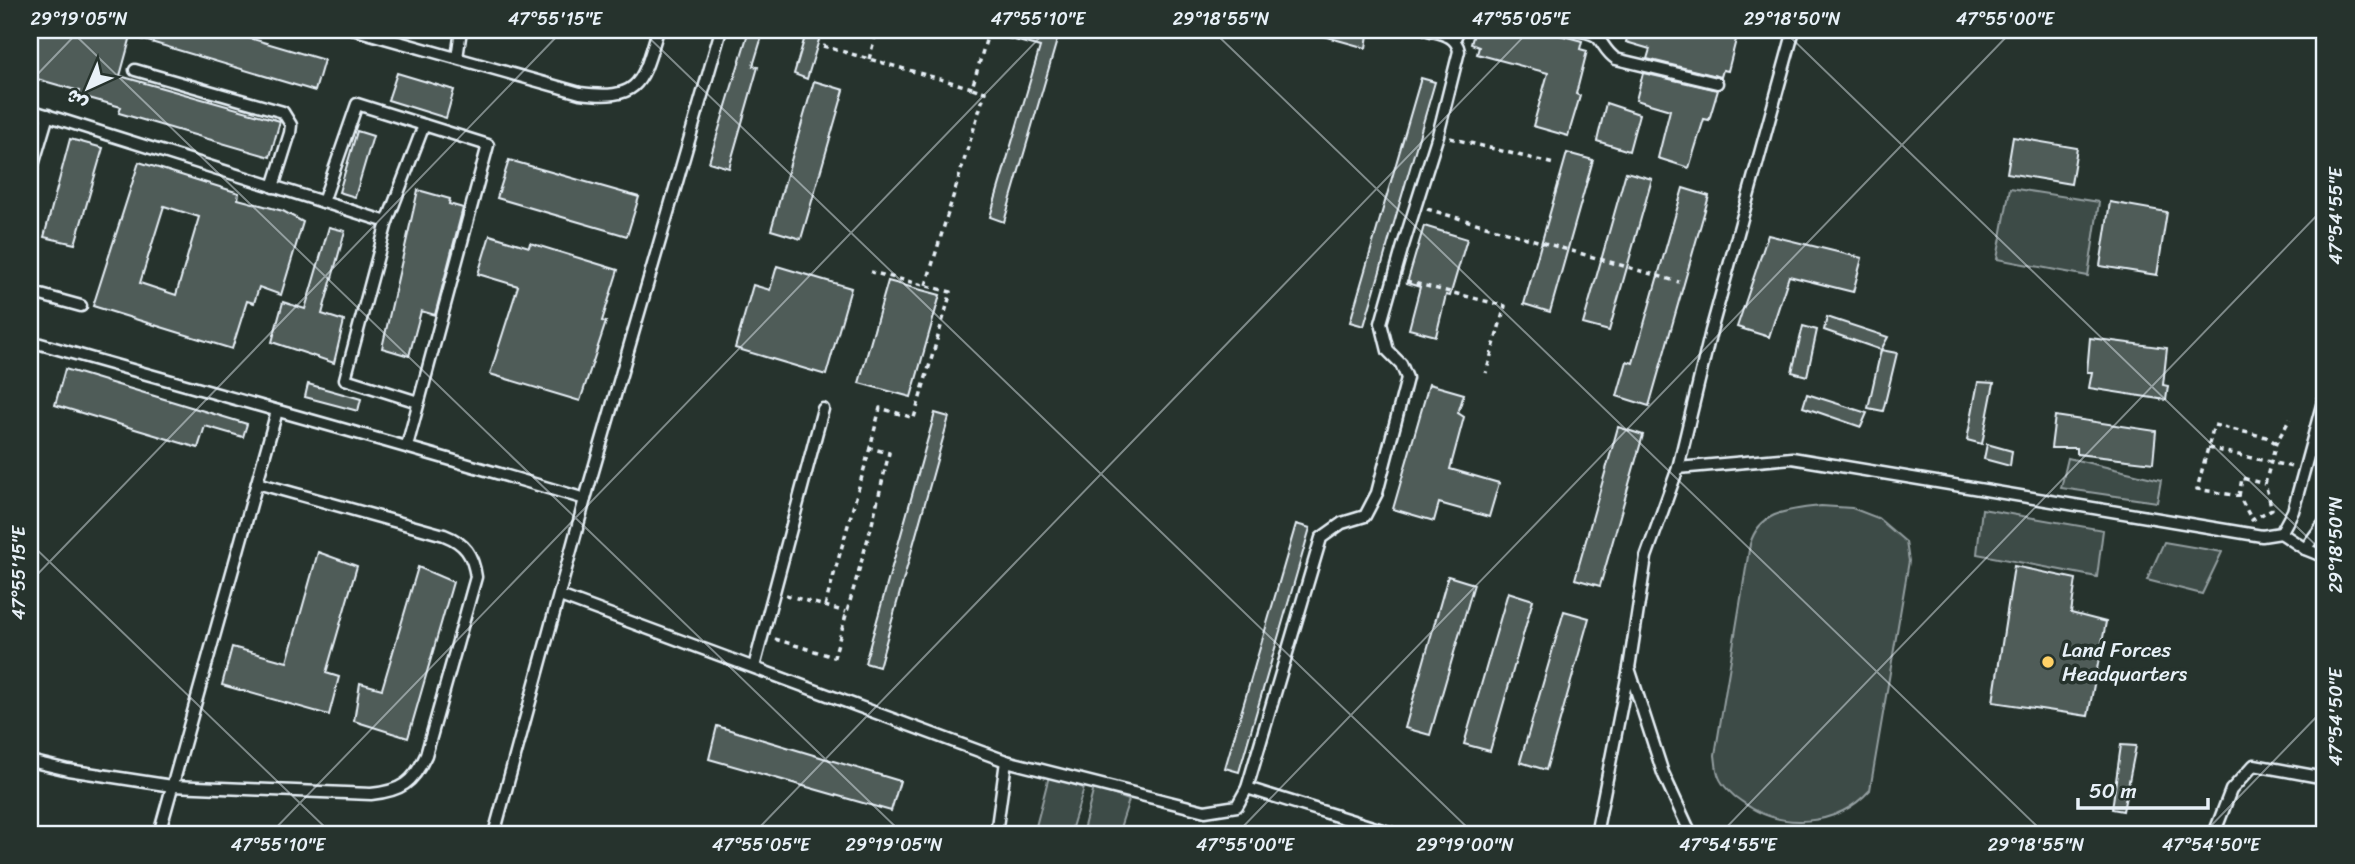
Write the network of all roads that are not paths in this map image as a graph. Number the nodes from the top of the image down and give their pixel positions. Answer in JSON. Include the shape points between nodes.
{"nodes":[{"id":1,"x":356,"y":30,"type":"edge"},
{"id":2,"x":461,"y":30,"type":"edge"},
{"id":3,"x":658,"y":30,"type":"edge"},
{"id":4,"x":721,"y":30,"type":"edge"},
{"id":5,"x":1428,"y":30,"type":"edge"},
{"id":6,"x":1575,"y":30,"type":"edge"},
{"id":7,"x":1794,"y":30,"type":"edge"},
{"id":8,"x":1457,"y":35,"type":"edge"},
{"id":9,"x":457,"y":58,"type":"junction"},
{"id":10,"x":135,"y":70,"type":"dead end"},
{"id":11,"x":1717,"y":83,"type":"dead end"},
{"id":12,"x":30,"y":110,"type":"edge"},
{"id":13,"x":48,"y":116,"type":"junction"},
{"id":14,"x":424,"y":125,"type":"junction"},
{"id":15,"x":30,"y":176,"type":"edge"},
{"id":16,"x":273,"y":187,"type":"junction"},
{"id":17,"x":323,"y":202,"type":"junction"},
{"id":18,"x":387,"y":222,"type":"junction"},
{"id":19,"x":30,"y":292,"type":"edge"},
{"id":20,"x":81,"y":306,"type":"dead end"},
{"id":21,"x":30,"y":341,"type":"edge"},
{"id":22,"x":2325,"y":394,"type":"edge"},
{"id":23,"x":418,"y":402,"type":"junction"},
{"id":24,"x":822,"y":409,"type":"dead end"},
{"id":25,"x":277,"y":411,"type":"junction"},
{"id":26,"x":407,"y":446,"type":"junction"},
{"id":27,"x":1678,"y":468,"type":"junction"},
{"id":28,"x":257,"y":483,"type":"junction"},
{"id":29,"x":585,"y":499,"type":"junction"},
{"id":30,"x":2325,"y":522,"type":"edge"},
{"id":31,"x":2281,"y":533,"type":"junction"},
{"id":32,"x":2305,"y":549,"type":"junction"},
{"id":33,"x":2325,"y":557,"type":"edge"},
{"id":34,"x":560,"y":596,"type":"junction"},
{"id":35,"x":754,"y":667,"type":"junction"},
{"id":36,"x":1629,"y":668,"type":"junction"},
{"id":37,"x":30,"y":761,"type":"edge"},
{"id":38,"x":1006,"y":761,"type":"junction"},
{"id":39,"x":2325,"y":778,"type":"edge"},
{"id":40,"x":172,"y":786,"type":"junction"},
{"id":41,"x":1247,"y":788,"type":"junction"},
{"id":42,"x":995,"y":831,"type":"edge"},
{"id":43,"x":159,"y":834,"type":"edge"},
{"id":44,"x":494,"y":834,"type":"edge"},
{"id":45,"x":1395,"y":834,"type":"edge"},
{"id":46,"x":1596,"y":834,"type":"edge"},
{"id":47,"x":1691,"y":834,"type":"edge"},
{"id":48,"x":2214,"y":834,"type":"edge"}],
"edges":[{"from":1,"to":9,"type":"lane"},
{"from":2,"to":9,"type":"lane"},
{"from":3,"to":9,"type":"lane","via":[[645,74],[629,91],[605,97]]},
{"from":4,"to":29,"type":"lane"},
{"from":5,"to":8,"type":"lane"},
{"from":6,"to":11,"type":"lane","via":[[1593,34],[1616,59]]},
{"from":7,"to":27,"type":"lane"},
{"from":8,"to":41,"type":"lane","via":[[1459,51],[1438,135],[1381,323],[1388,352],[1407,378],[1377,493],[1365,516],[1342,523],[1321,538]]},
{"from":10,"to":16,"type":"lane","via":[[283,111],[291,125]]},
{"from":12,"to":13,"type":"lane"},
{"from":13,"to":15,"type":"lane"},
{"from":13,"to":16,"type":"lane"},
{"from":14,"to":17,"type":"lane","via":[[357,104]]},
{"from":14,"to":18,"type":"lane"},
{"from":14,"to":23,"type":"lane","via":[[488,145]]},
{"from":16,"to":17,"type":"lane"},
{"from":17,"to":18,"type":"lane"},
{"from":18,"to":23,"type":"lane","via":[[345,379]]},
{"from":19,"to":20,"type":"lane"},
{"from":21,"to":25,"type":"lane"},
{"from":22,"to":31,"type":"lane","via":[[2293,511]]},
{"from":23,"to":26,"type":"lane"},
{"from":24,"to":35,"type":"lane"},
{"from":25,"to":26,"type":"lane"},
{"from":25,"to":28,"type":"lane"},
{"from":26,"to":29,"type":"lane"},
{"from":27,"to":31,"type":"lane","via":[[1792,458],[2262,536]]},
{"from":27,"to":36,"type":"lane","via":[[1646,557]]},
{"from":28,"to":40,"type":"lane"},
{"from":28,"to":40,"type":"lane","via":[[444,534],[468,550],[475,577],[429,742],[411,780],[385,793]]},
{"from":29,"to":34,"type":"lane"},
{"from":30,"to":32,"type":"lane"},
{"from":31,"to":32,"type":"lane"},
{"from":32,"to":33,"type":"lane"},
{"from":34,"to":35,"type":"lane"},
{"from":34,"to":44,"type":"lane"},
{"from":35,"to":38,"type":"lane"},
{"from":36,"to":46,"type":"lane"},
{"from":36,"to":47,"type":"lane","via":[[1663,774]]},
{"from":37,"to":40,"type":"lane"},
{"from":38,"to":41,"type":"lane","via":[[1205,811],[1237,807]]},
{"from":38,"to":42,"type":"lane"},
{"from":39,"to":48,"type":"lane","via":[[2254,765],[2231,790]]},
{"from":40,"to":43,"type":"lane"},
{"from":41,"to":45,"type":"lane"}]}
